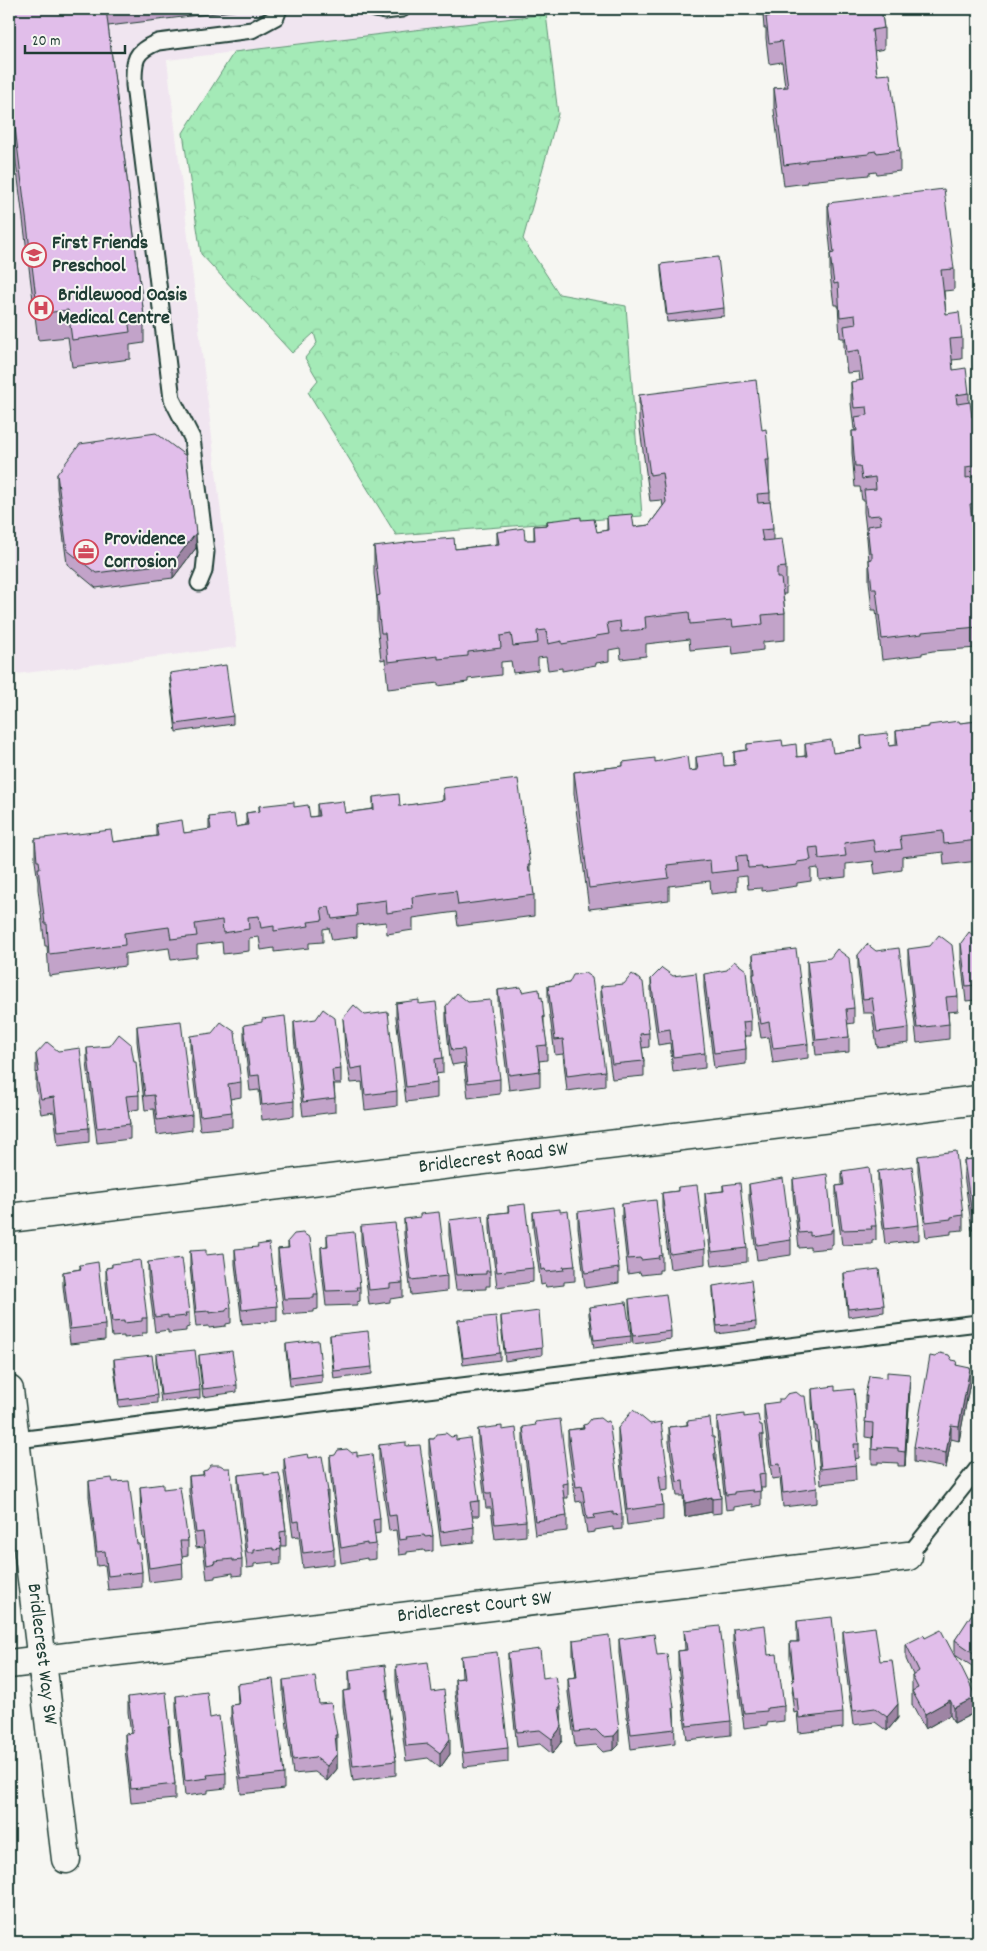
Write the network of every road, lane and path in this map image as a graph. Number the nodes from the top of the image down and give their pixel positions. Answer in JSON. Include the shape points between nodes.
{"nodes":[{"id":1,"x":280,"y":9,"type":"edge"},
{"id":2,"x":376,"y":9,"type":"edge"},
{"id":3,"x":402,"y":9,"type":"edge"},
{"id":4,"x":199,"y":583,"type":"dead end"},
{"id":5,"x":978,"y":1100,"type":"edge"},
{"id":6,"x":9,"y":1218,"type":"edge"},
{"id":7,"x":978,"y":1323,"type":"edge"},
{"id":8,"x":9,"y":1390,"type":"edge"},
{"id":9,"x":12,"y":1441,"type":"edge"},
{"id":10,"x":978,"y":1468,"type":"edge"},
{"id":11,"x":908,"y":1556,"type":"joint"},
{"id":12,"x":42,"y":1660,"type":"junction"},
{"id":13,"x":9,"y":1664,"type":"edge"},
{"id":14,"x":66,"y":1859,"type":"dead end"}],
"edges":[{"from":1,"to":4,"type":"lane","via":[[276,17],[252,30],[158,42],[145,47],[136,56],[134,68],[172,399],[192,438],[206,552]]},
{"from":2,"to":3,"type":"lane"},
{"from":5,"to":6,"type":"street","name":"Bridlecrest Road SW"},
{"from":7,"to":9,"type":"lane"},
{"from":8,"to":9,"type":"street","name":"Bridlecrest Way SW"},
{"from":9,"to":12,"type":"street","name":"Bridlecrest Way SW"},
{"from":10,"to":11,"type":"lane"},
{"from":11,"to":12,"type":"street","name":"Bridlecrest Court SW"},
{"from":12,"to":13,"type":"street","name":"Bridlecrest Court SW"},
{"from":12,"to":14,"type":"street","name":"Bridlecrest Way SW"}]}
